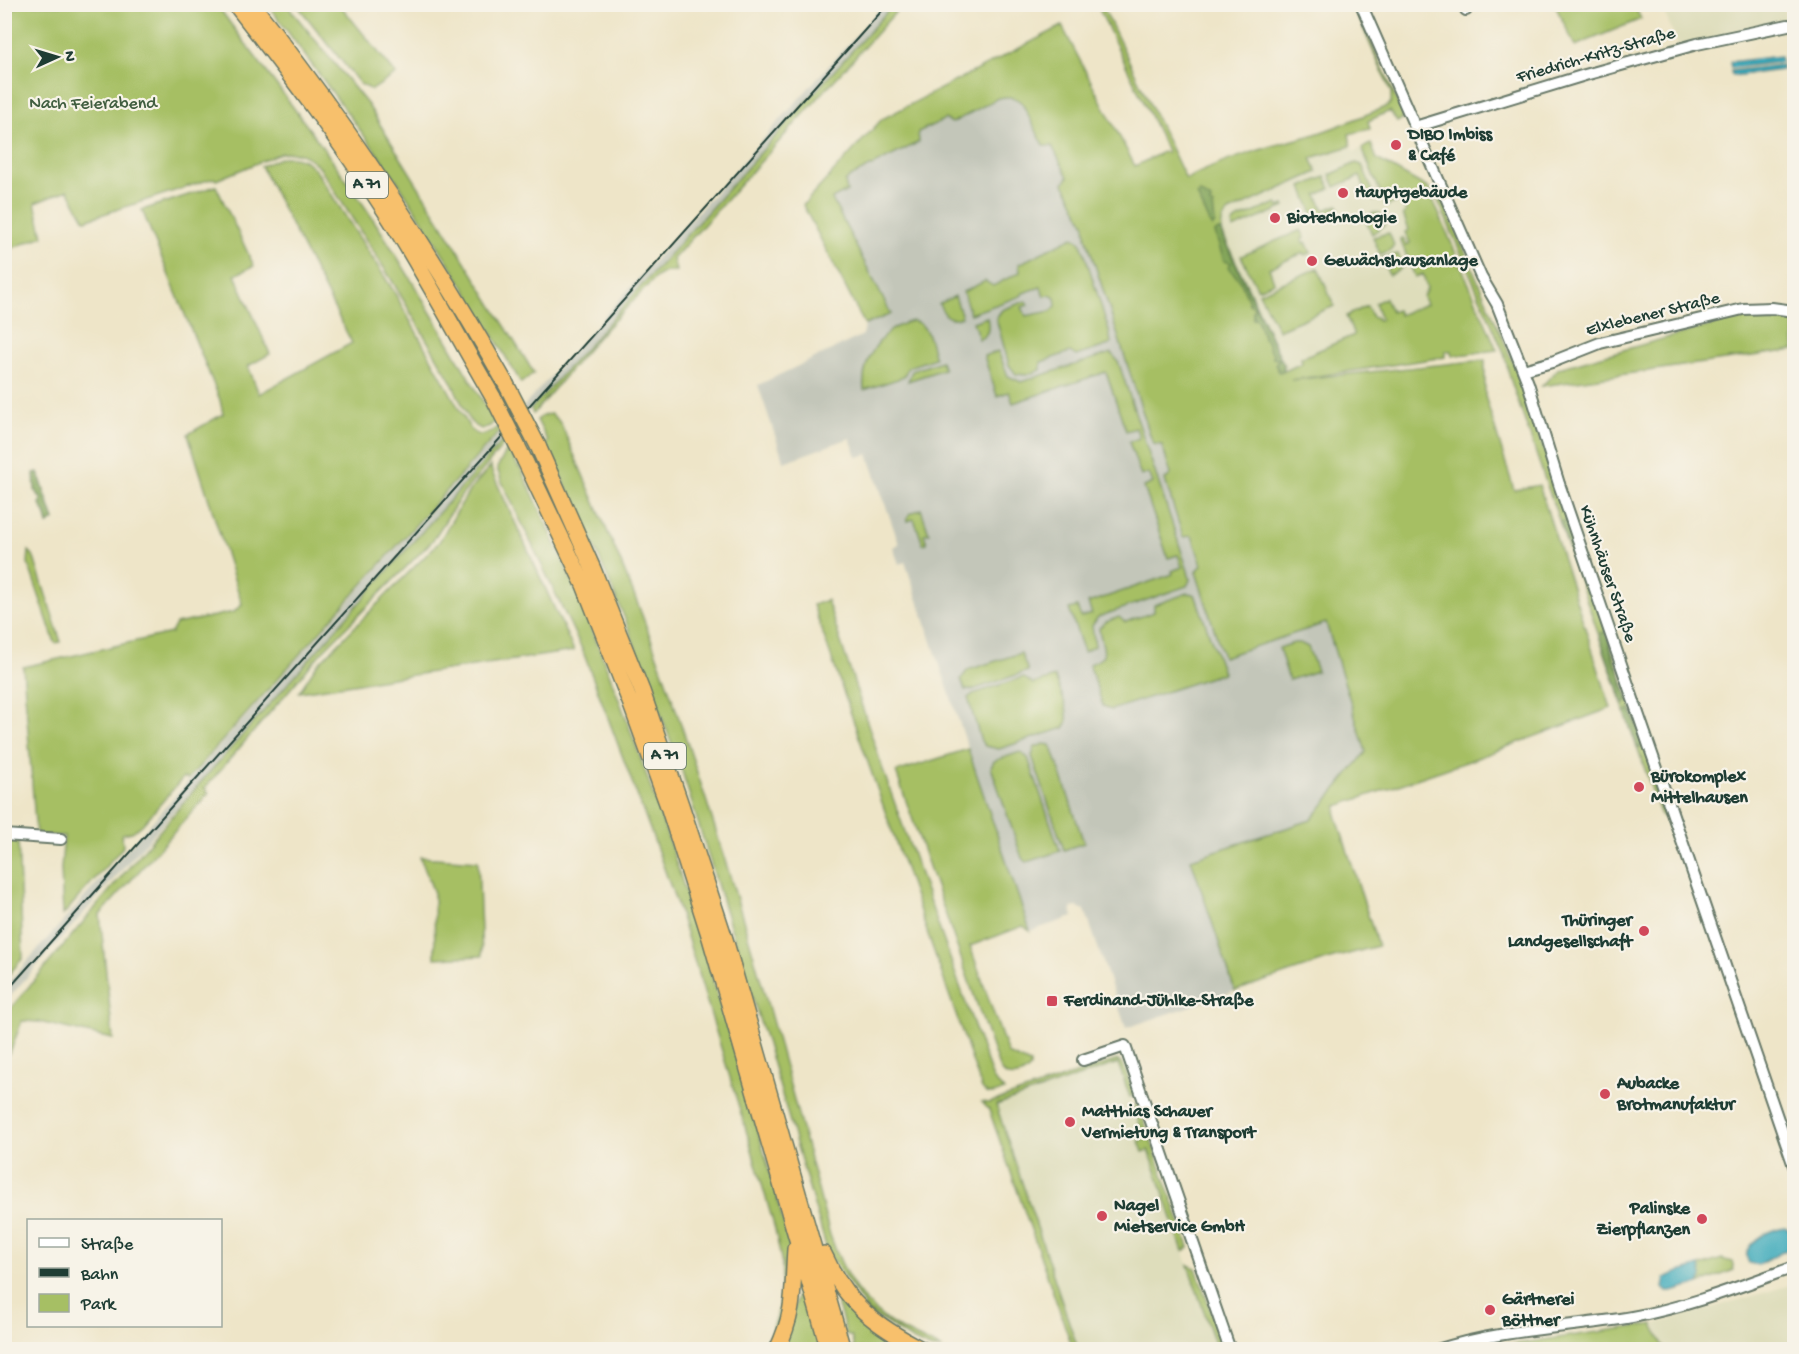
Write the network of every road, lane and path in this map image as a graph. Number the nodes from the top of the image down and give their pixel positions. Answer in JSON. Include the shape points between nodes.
{"nodes":[{"id":1,"x":236,"y":4,"type":"edge"},
{"id":2,"x":252,"y":4,"type":"edge"},
{"id":3,"x":1361,"y":4,"type":"edge"},
{"id":4,"x":1788,"y":25,"type":"dead end"},
{"id":5,"x":1416,"y":127,"type":"junction"},
{"id":6,"x":1794,"y":310,"type":"edge"},
{"id":7,"x":1523,"y":370,"type":"junction"},
{"id":8,"x":4,"y":835,"type":"edge"},
{"id":9,"x":62,"y":839,"type":"dead end"},
{"id":10,"x":1083,"y":1060,"type":"dead end"},
{"id":11,"x":1794,"y":1166,"type":"edge"},
{"id":12,"x":803,"y":1233,"type":"junction"},
{"id":13,"x":1794,"y":1267,"type":"edge"},
{"id":14,"x":777,"y":1350,"type":"edge"},
{"id":15,"x":829,"y":1350,"type":"edge"},
{"id":16,"x":843,"y":1350,"type":"edge"},
{"id":17,"x":923,"y":1350,"type":"edge"},
{"id":18,"x":1230,"y":1350,"type":"edge"},
{"id":19,"x":1437,"y":1350,"type":"edge"}],
"edges":[{"from":1,"to":12,"type":"highway","number":"A 71","bridge":true,"via":[[325,121],[438,296],[493,397],[584,585],[668,806]]},
{"from":2,"to":12,"type":"highway","number":"A 71","bridge":true,"via":[[396,201],[506,384],[538,446],[593,569],[646,703],[725,939]]},
{"from":3,"to":5,"type":"street","name":"Kühnhäuser Straße"},
{"from":4,"to":5,"type":"street","name":"Friedrich-Kritz-Straße","via":[[1680,49]]},
{"from":5,"to":7,"type":"street","name":"Kühnhäuser Straße"},
{"from":6,"to":7,"type":"street","name":"Elxlebener Straße","via":[[1743,309],[1600,343]]},
{"from":7,"to":11,"type":"street","name":"Kühnhäuser Straße"},
{"from":8,"to":9,"type":"street"},
{"from":10,"to":18,"type":"street","via":[[1125,1046]]},
{"from":12,"to":14,"type":"highway","via":[[793,1301]]},
{"from":12,"to":15,"type":"highway","number":"A 71"},
{"from":12,"to":16,"type":"highway","number":"A 71"},
{"from":12,"to":17,"type":"highway","via":[[823,1252],[854,1303],[881,1327]]},
{"from":13,"to":19,"type":"street","via":[[1658,1312],[1478,1338]]}]}
